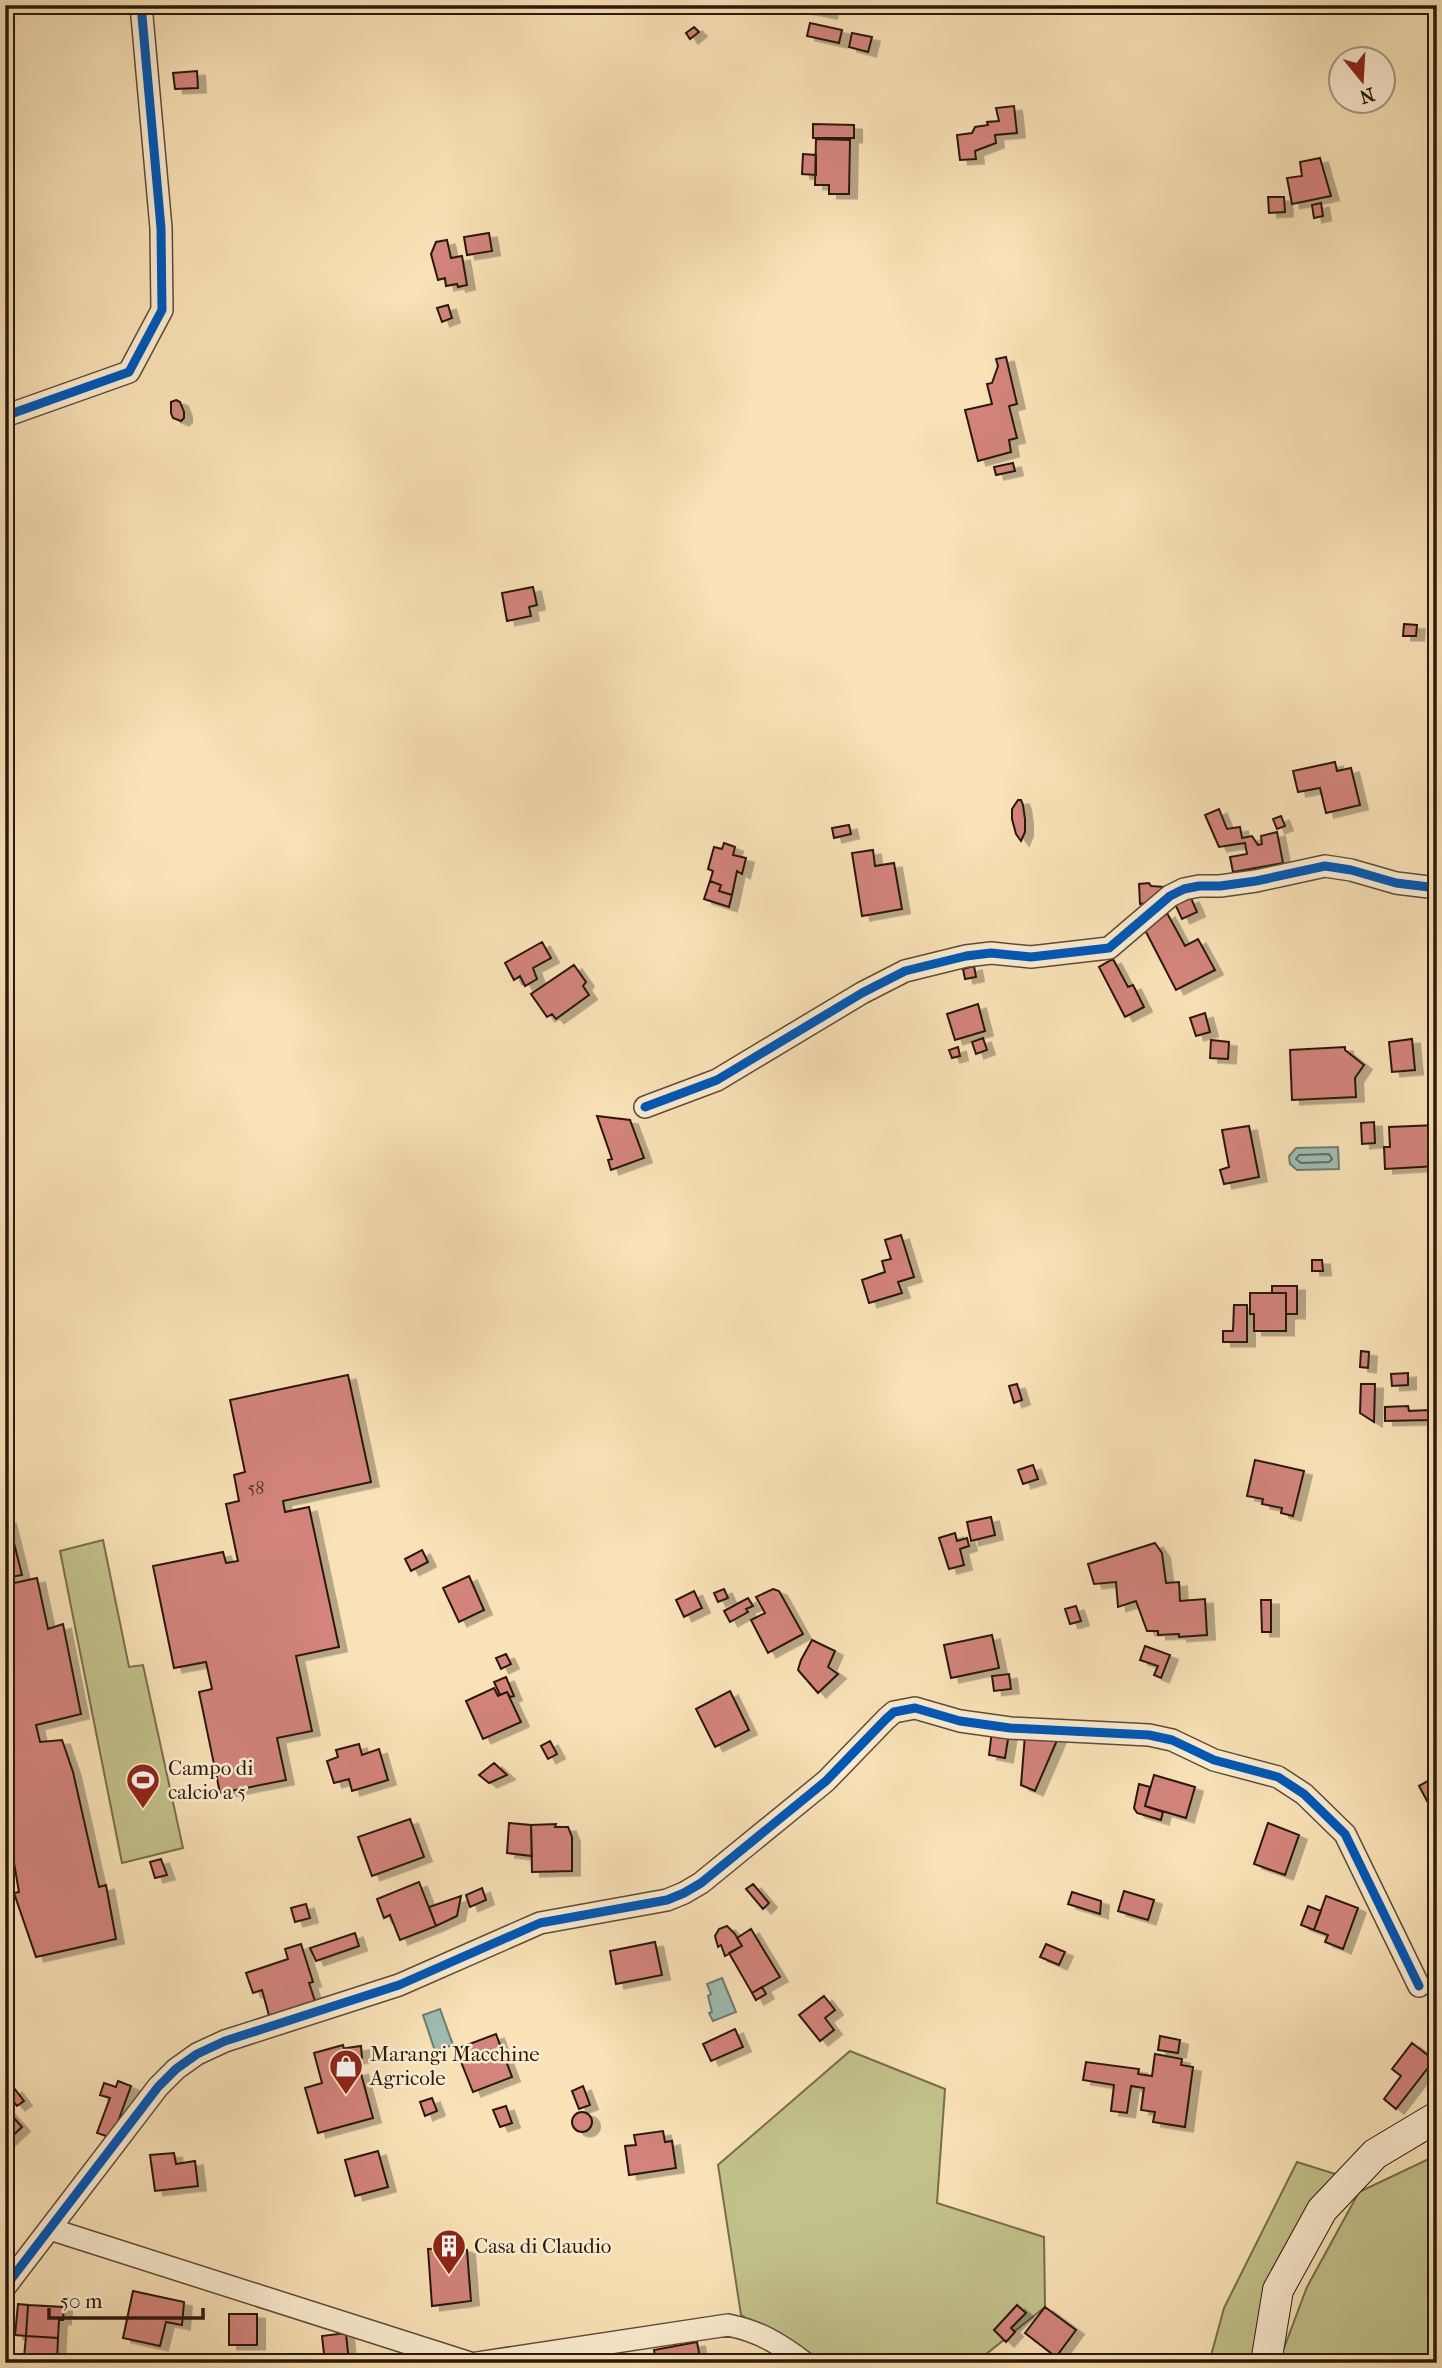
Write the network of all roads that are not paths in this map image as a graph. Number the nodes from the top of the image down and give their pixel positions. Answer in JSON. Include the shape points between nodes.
{"nodes":[{"id":1,"x":141,"y":5,"type":"edge"},
{"id":2,"x":5,"y":416,"type":"edge"},
{"id":3,"x":1437,"y":888,"type":"edge"},
{"id":4,"x":645,"y":1107,"type":"dead end"},
{"id":5,"x":1419,"y":1986,"type":"dead end"},
{"id":6,"x":1437,"y":2118,"type":"edge"},
{"id":7,"x":50,"y":2229,"type":"junction"},
{"id":8,"x":5,"y":2287,"type":"edge"},
{"id":9,"x":470,"y":2363,"type":"edge"},
{"id":10,"x":477,"y":2363,"type":"edge"},
{"id":11,"x":805,"y":2363,"type":"edge"},
{"id":12,"x":1266,"y":2363,"type":"edge"}],
"edges":[{"from":1,"to":2,"type":"street","via":[[161,228],[162,310],[129,372]]},
{"from":3,"to":4,"type":"street","via":[[1325,866],[1256,881],[1184,889],[1109,948],[1031,957],[991,953],[905,971],[717,1080]]},
{"from":5,"to":7,"type":"street","via":[[1345,1834],[1292,1784],[1266,1772],[1214,1760],[1161,1737],[1010,1728],[906,1708],[886,1719],[826,1781],[684,1893],[540,1923],[399,1985],[197,2054],[158,2087]]},
{"from":6,"to":12,"type":"street","via":[[1375,2154],[1322,2210],[1278,2290]]},
{"from":7,"to":8,"type":"street"},
{"from":7,"to":9,"type":"street"},
{"from":10,"to":11,"type":"street","via":[[728,2325],[762,2334]]}]}
